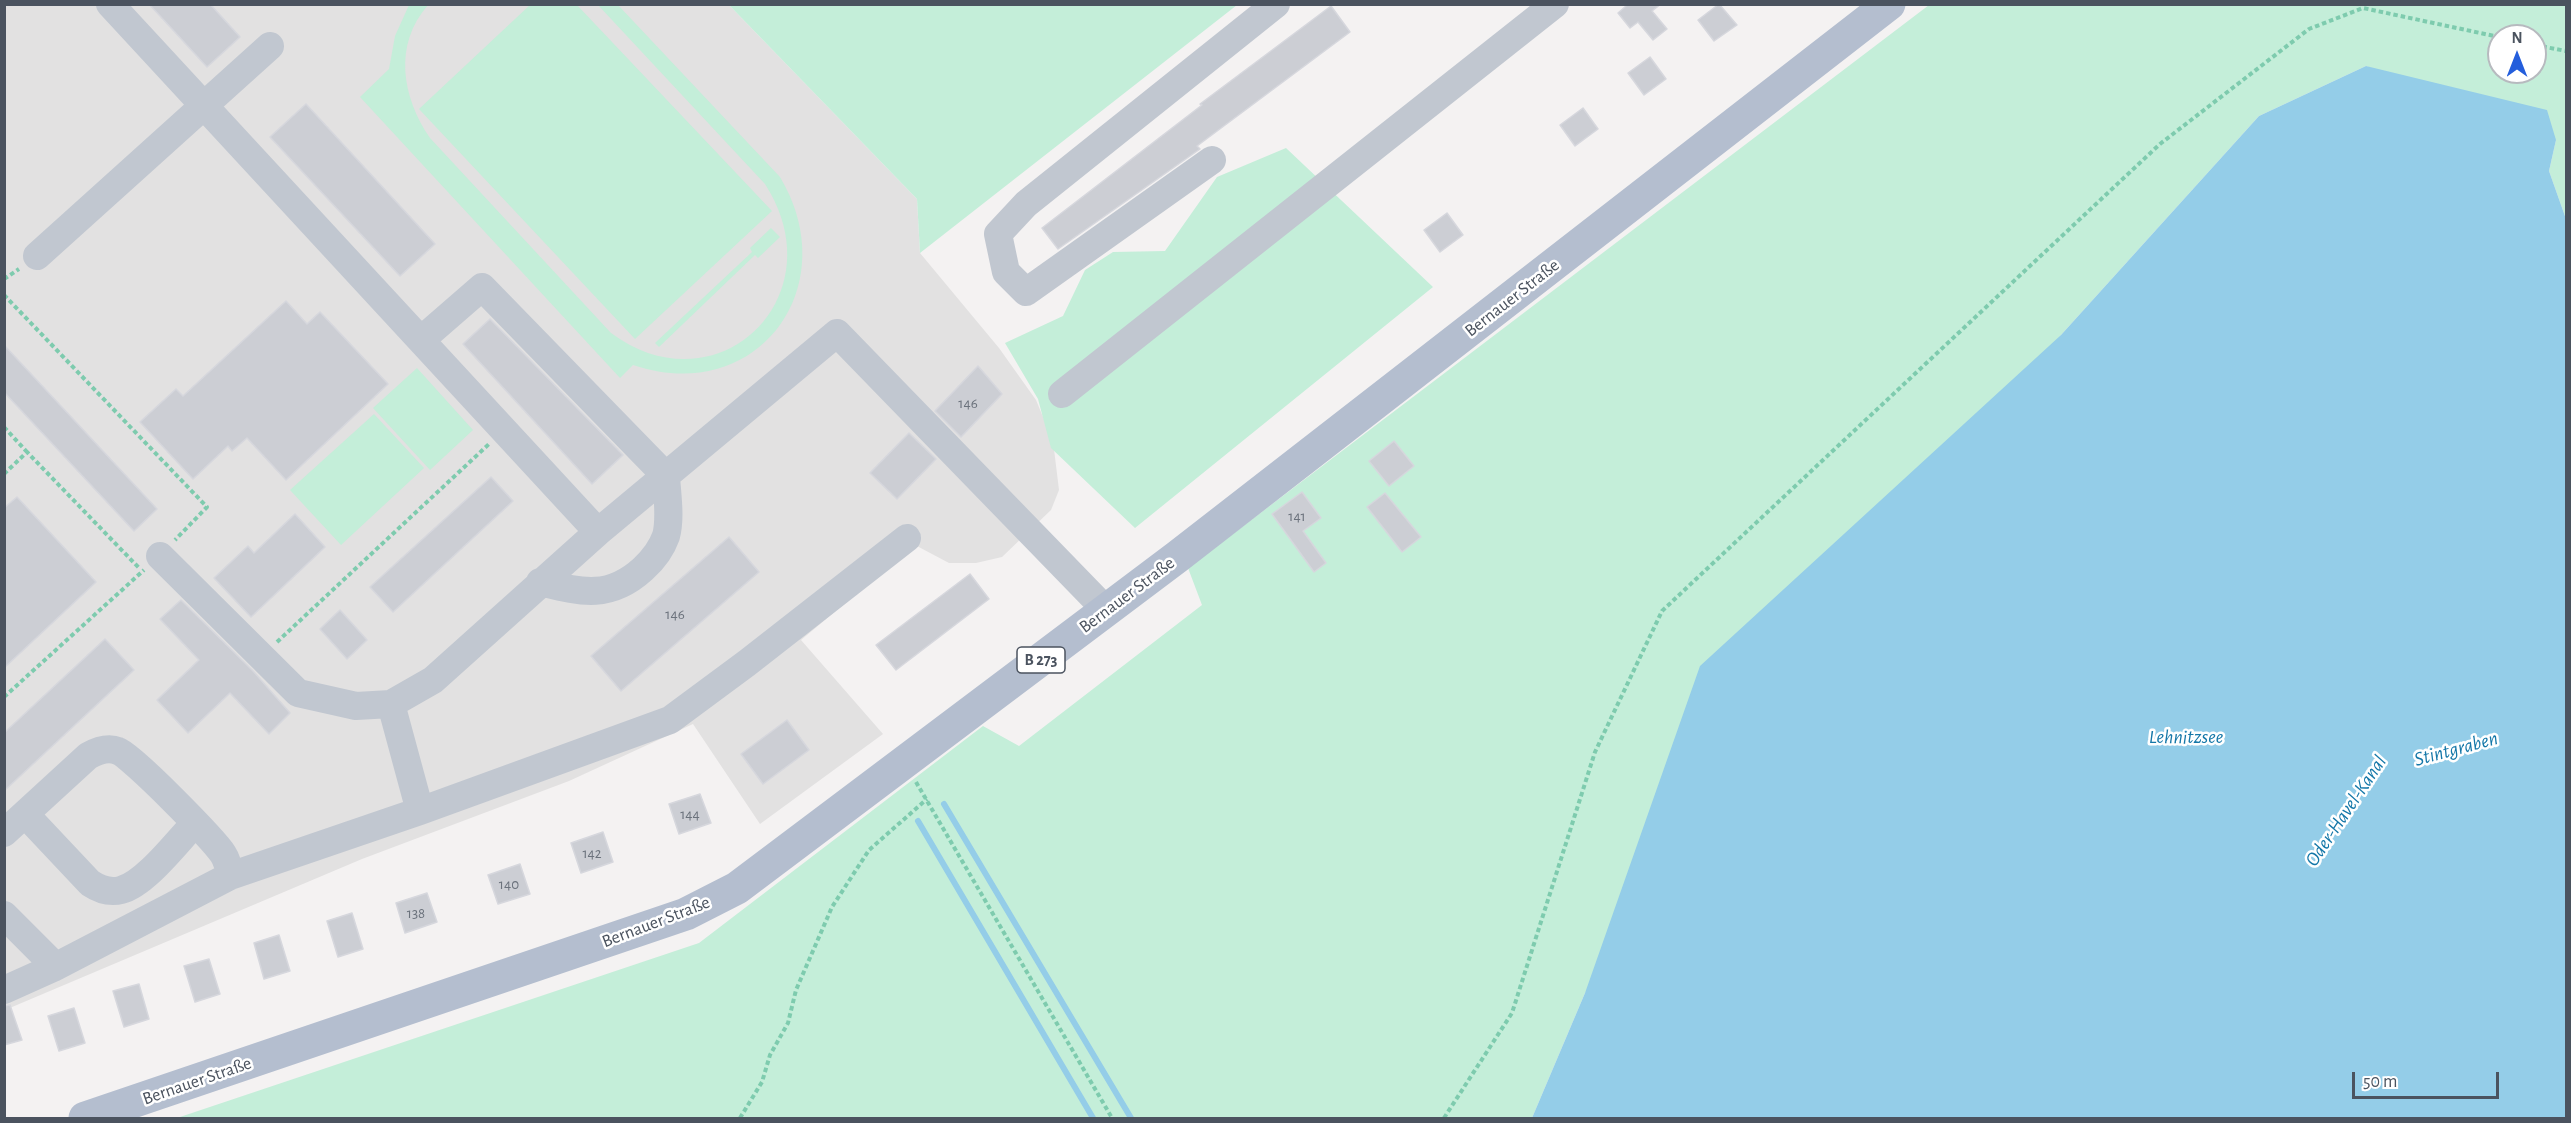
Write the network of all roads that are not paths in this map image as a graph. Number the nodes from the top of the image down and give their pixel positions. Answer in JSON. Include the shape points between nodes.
{"nodes":[{"id":1,"x":110,"y":4,"type":"edge"},
{"id":2,"x":1276,"y":4,"type":"edge"},
{"id":3,"x":1555,"y":4,"type":"edge"},
{"id":4,"x":1889,"y":4,"type":"edge"},
{"id":5,"x":270,"y":46,"type":"dead end"},
{"id":6,"x":205,"y":106,"type":"junction"},
{"id":7,"x":1212,"y":160,"type":"dead end"},
{"id":8,"x":37,"y":256,"type":"dead end"},
{"id":9,"x":421,"y":340,"type":"junction"},
{"id":10,"x":1062,"y":394,"type":"dead end"},
{"id":11,"x":666,"y":476,"type":"junction"},
{"id":12,"x":598,"y":532,"type":"junction"},
{"id":13,"x":907,"y":538,"type":"dead end"},
{"id":14,"x":151,"y":564,"type":"road end"},
{"id":15,"x":540,"y":582,"type":"junction"},
{"id":16,"x":1106,"y":610,"type":"junction"},
{"id":17,"x":391,"y":704,"type":"junction"},
{"id":18,"x":420,"y":811,"type":"junction"},
{"id":19,"x":25,"y":814,"type":"junction"},
{"id":20,"x":194,"y":824,"type":"junction"},
{"id":21,"x":4,"y":833,"type":"edge"},
{"id":22,"x":231,"y":876,"type":"junction"},
{"id":23,"x":4,"y":915,"type":"edge"},
{"id":24,"x":53,"y":968,"type":"junction"},
{"id":25,"x":4,"y":990,"type":"edge"},
{"id":26,"x":86,"y":1119,"type":"edge"}],
"edges":[{"from":1,"to":6,"type":"lane"},
{"from":2,"to":7,"type":"lane","via":[[1026,204],[998,234],[1006,272],[1026,292]]},
{"from":3,"to":10,"type":"lane"},
{"from":4,"to":16,"type":"main road","name":"Bernauer Straße","number":"B 273"},
{"from":5,"to":6,"type":"lane"},
{"from":6,"to":8,"type":"lane"},
{"from":6,"to":9,"type":"lane"},
{"from":9,"to":11,"type":"lane","via":[[482,287]]},
{"from":9,"to":12,"type":"lane"},
{"from":11,"to":12,"type":"lane"},
{"from":11,"to":15,"type":"lane","via":[[666,534],[657,556],[629,581],[606,591],[576,591]]},
{"from":11,"to":16,"type":"lane","via":[[837,333]]},
{"from":12,"to":15,"type":"lane"},
{"from":13,"to":18,"type":"lane","via":[[670,720]]},
{"from":14,"to":17,"type":"lane","via":[[298,693],[356,706]]},
{"from":15,"to":17,"type":"lane","via":[[433,680]]},
{"from":16,"to":26,"type":"main road","name":"Bernauer Straße","number":"B 273","via":[[737,888],[686,914]]},
{"from":17,"to":18,"type":"lane"},
{"from":18,"to":22,"type":"lane"},
{"from":19,"to":20,"type":"lane","via":[[88,756],[107,749],[127,755]]},
{"from":19,"to":20,"type":"lane","via":[[90,883],[114,891],[134,884]]},
{"from":19,"to":21,"type":"lane"},
{"from":20,"to":22,"type":"lane","via":[[224,855]]},
{"from":22,"to":24,"type":"lane"},
{"from":23,"to":24,"type":"lane"},
{"from":24,"to":25,"type":"lane"}]}
